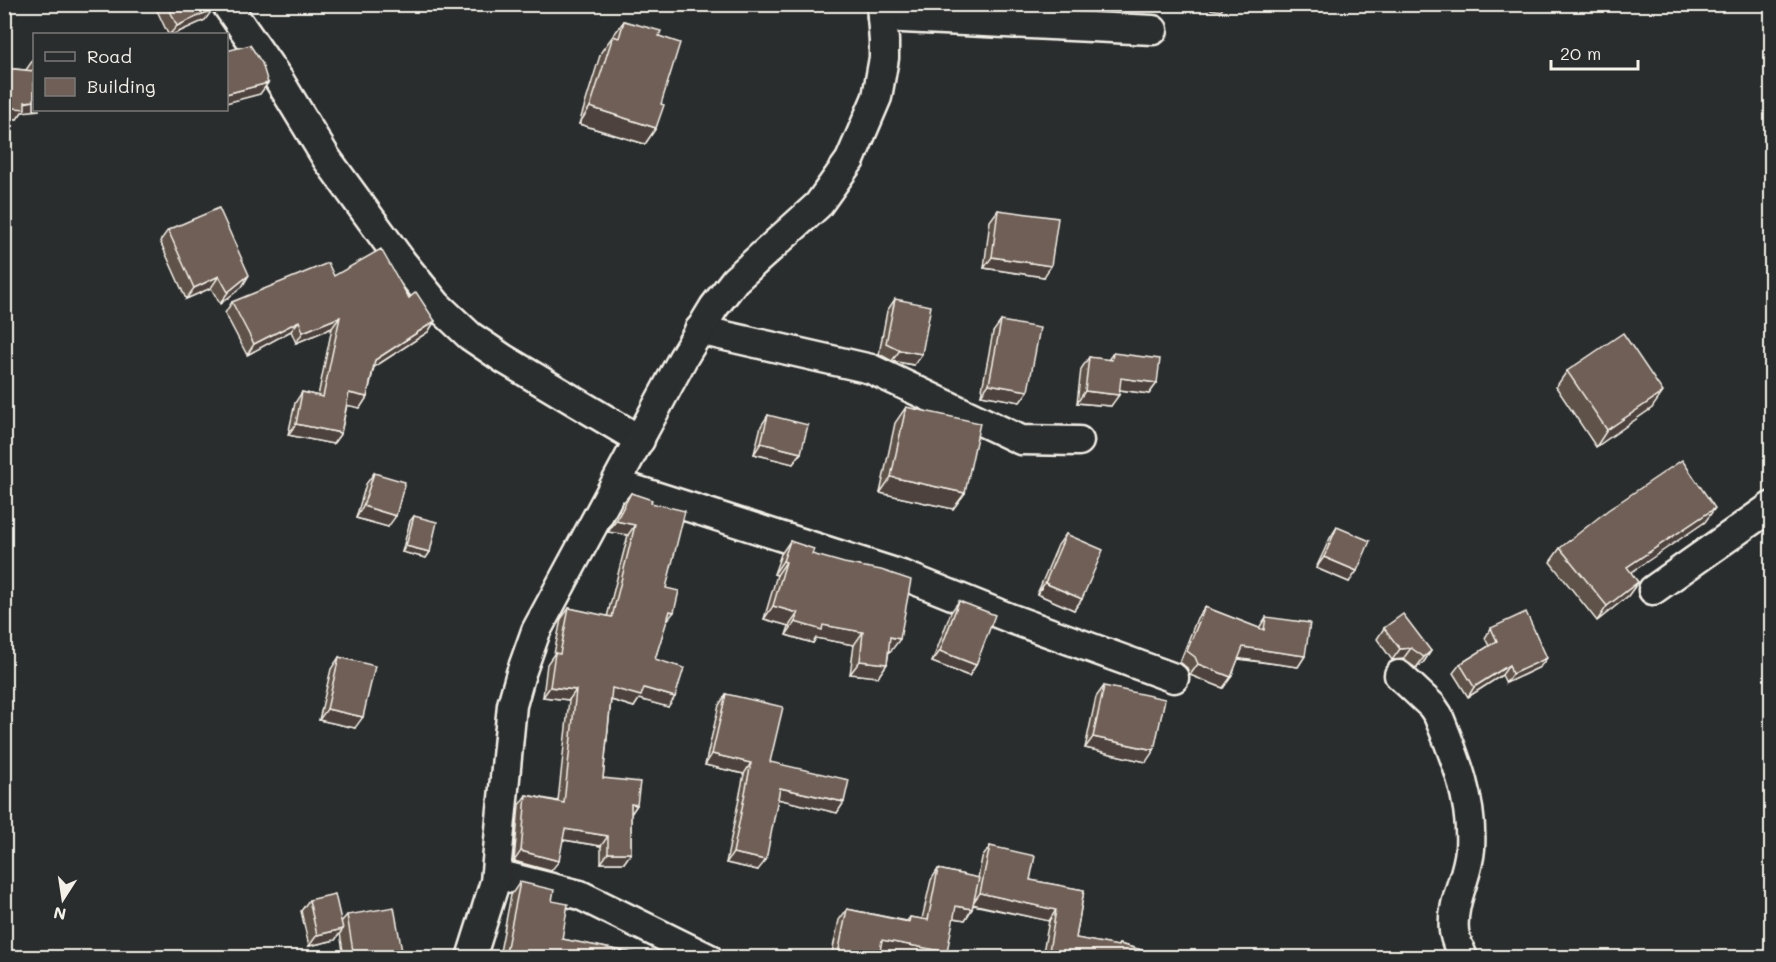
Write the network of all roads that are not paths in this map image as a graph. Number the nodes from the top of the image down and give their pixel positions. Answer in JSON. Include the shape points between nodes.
{"nodes":[{"id":1,"x":226,"y":4,"type":"edge"},
{"id":2,"x":881,"y":11,"type":"edge"},
{"id":3,"x":1153,"y":30,"type":"dead end"},
{"id":4,"x":699,"y":330,"type":"junction"},
{"id":5,"x":640,"y":440,"type":"junction"},
{"id":6,"x":1079,"y":441,"type":"dead end"},
{"id":7,"x":617,"y":483,"type":"junction"},
{"id":8,"x":1772,"y":506,"type":"edge"},
{"id":9,"x":1653,"y":590,"type":"dead end"},
{"id":10,"x":1399,"y":675,"type":"dead end"},
{"id":11,"x":1174,"y":678,"type":"dead end"},
{"id":12,"x":496,"y":874,"type":"junction"},
{"id":13,"x":471,"y":957,"type":"edge"},
{"id":14,"x":708,"y":957,"type":"edge"},
{"id":15,"x":1463,"y":957,"type":"edge"}],
"edges":[{"from":1,"to":5,"type":"street","via":[[327,159],[437,305],[470,336],[504,359]]},
{"from":2,"to":3,"type":"street"},
{"from":2,"to":4,"type":"street","via":[[885,42],[877,97],[850,160],[818,205],[735,280]]},
{"from":4,"to":5,"type":"street"},
{"from":4,"to":6,"type":"street","via":[[871,369],[1021,441]]},
{"from":5,"to":7,"type":"street"},
{"from":7,"to":11,"type":"street","via":[[905,576]]},
{"from":7,"to":12,"type":"street","via":[[536,632],[520,673],[512,705]]},
{"from":8,"to":9,"type":"street"},
{"from":10,"to":15,"type":"street","via":[[1438,715],[1465,786],[1470,850],[1456,904],[1454,929]]},
{"from":12,"to":13,"type":"street"},
{"from":12,"to":14,"type":"street","via":[[580,895]]}]}
